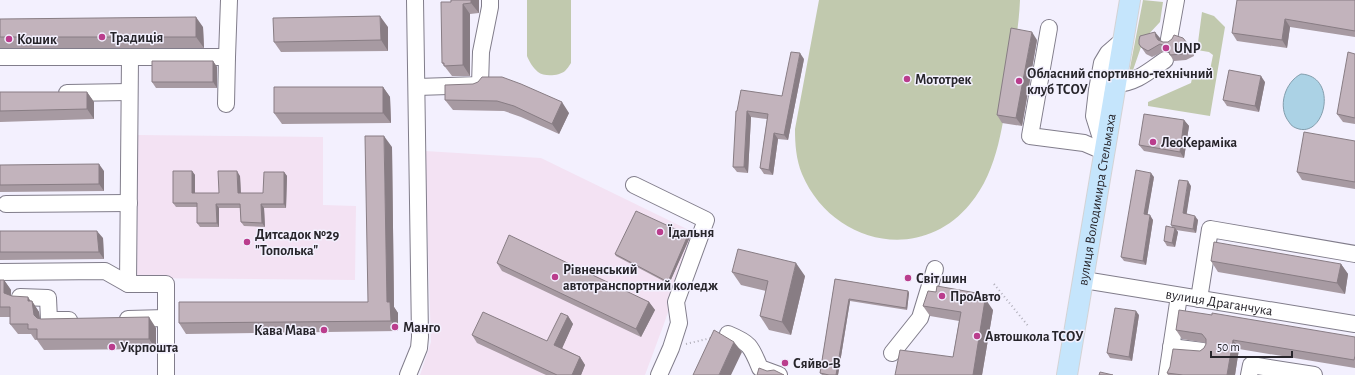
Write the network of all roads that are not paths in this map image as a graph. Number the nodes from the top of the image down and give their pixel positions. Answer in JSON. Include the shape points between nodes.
{"nodes":[{"id":1,"x":229,"y":0,"type":"edge"},
{"id":2,"x":415,"y":0,"type":"edge"},
{"id":3,"x":490,"y":0,"type":"edge"},
{"id":4,"x":1130,"y":0,"type":"edge"},
{"id":5,"x":1176,"y":0,"type":"edge"},
{"id":6,"x":1049,"y":28,"type":"dead end"},
{"id":7,"x":1169,"y":39,"type":"edge"},
{"id":8,"x":1123,"y":40,"type":"junction"},
{"id":9,"x":0,"y":57,"type":"edge"},
{"id":10,"x":130,"y":57,"type":"junction"},
{"id":11,"x":227,"y":57,"type":"junction"},
{"id":12,"x":1165,"y":60,"type":"dead end"},
{"id":13,"x":1116,"y":84,"type":"junction"},
{"id":14,"x":417,"y":87,"type":"junction"},
{"id":15,"x":129,"y":92,"type":"junction"},
{"id":16,"x":53,"y":94,"type":"edge"},
{"id":17,"x":226,"y":104,"type":"dead end"},
{"id":18,"x":1105,"y":152,"type":"junction"},
{"id":19,"x":634,"y":185,"type":"dead end"},
{"id":20,"x":6,"y":204,"type":"dead end"},
{"id":21,"x":129,"y":204,"type":"junction"},
{"id":22,"x":1355,"y":254,"type":"edge"},
{"id":23,"x":935,"y":269,"type":"dead end"},
{"id":24,"x":0,"y":272,"type":"edge"},
{"id":25,"x":1084,"y":280,"type":"junction"},
{"id":26,"x":128,"y":284,"type":"junction"},
{"id":27,"x":1179,"y":296,"type":"junction"},
{"id":28,"x":20,"y":297,"type":"edge"},
{"id":29,"x":1199,"y":299,"type":"junction"},
{"id":30,"x":166,"y":318,"type":"junction"},
{"id":31,"x":111,"y":319,"type":"edge"},
{"id":32,"x":80,"y":320,"type":"edge"},
{"id":33,"x":1355,"y":324,"type":"edge"},
{"id":34,"x":728,"y":334,"type":"road end"},
{"id":35,"x":1171,"y":347,"type":"junction"},
{"id":36,"x":1203,"y":350,"type":"edge"},
{"id":37,"x":892,"y":353,"type":"dead end"},
{"id":38,"x":166,"y":375,"type":"edge"},
{"id":39,"x":408,"y":375,"type":"edge"},
{"id":40,"x":659,"y":375,"type":"edge"},
{"id":41,"x":779,"y":375,"type":"edge"},
{"id":42,"x":1067,"y":375,"type":"edge"},
{"id":43,"x":1167,"y":375,"type":"edge"},
{"id":44,"x":1249,"y":375,"type":"edge"},
{"id":45,"x":1314,"y":375,"type":"edge"}],
"edges":[{"from":1,"to":11,"type":"street"},
{"from":2,"to":14,"type":"street"},
{"from":3,"to":14,"type":"street","via":[[481,52],[480,85]]},
{"from":4,"to":8,"type":"main road","name":"вулиця Володимира Стельмаха"},
{"from":5,"to":7,"type":"street"},
{"from":6,"to":18,"type":"street","via":[[1030,136],[1084,143]]},
{"from":8,"to":13,"type":"main road","name":"вулиця Володимира Стельмаха"},
{"from":8,"to":18,"type":"street","via":[[1108,53],[1102,63],[1097,90],[1094,116]]},
{"from":9,"to":10,"type":"street"},
{"from":10,"to":11,"type":"street"},
{"from":10,"to":15,"type":"street"},
{"from":11,"to":17,"type":"street"},
{"from":12,"to":13,"type":"street","via":[[1139,78],[1126,84]]},
{"from":13,"to":18,"type":"main road","name":"вулиця Володимира Стельмаха"},
{"from":14,"to":39,"type":"street","via":[[420,337],[419,348]]},
{"from":15,"to":16,"type":"street"},
{"from":15,"to":21,"type":"street"},
{"from":18,"to":25,"type":"main road","name":"вулиця Володимира Стельмаха"},
{"from":19,"to":40,"type":"street","via":[[706,220],[676,302],[679,323]]},
{"from":20,"to":21,"type":"street"},
{"from":21,"to":26,"type":"street"},
{"from":22,"to":29,"type":"street","via":[[1210,229]]},
{"from":23,"to":37,"type":"street","via":[[920,318]]},
{"from":24,"to":26,"type":"street","via":[[105,271]]},
{"from":25,"to":27,"type":"street","name":"вулиця Драганчука"},
{"from":25,"to":42,"type":"main road","name":"вулиця Володимира Стельмаха"},
{"from":26,"to":30,"type":"street","via":[[166,284]]},
{"from":27,"to":29,"type":"street","name":"вулиця Драганчука"},
{"from":27,"to":35,"type":"street"},
{"from":28,"to":32,"type":"street","via":[[48,298],[49,320]]},
{"from":29,"to":33,"type":"street","name":"вулиця Драганчука"},
{"from":30,"to":31,"type":"street"},
{"from":30,"to":38,"type":"street"},
{"from":34,"to":41,"type":"street","via":[[743,340],[753,350],[760,368]]},
{"from":35,"to":36,"type":"street"},
{"from":35,"to":43,"type":"street"},
{"from":44,"to":45,"type":"street","via":[[1251,365]]}]}
